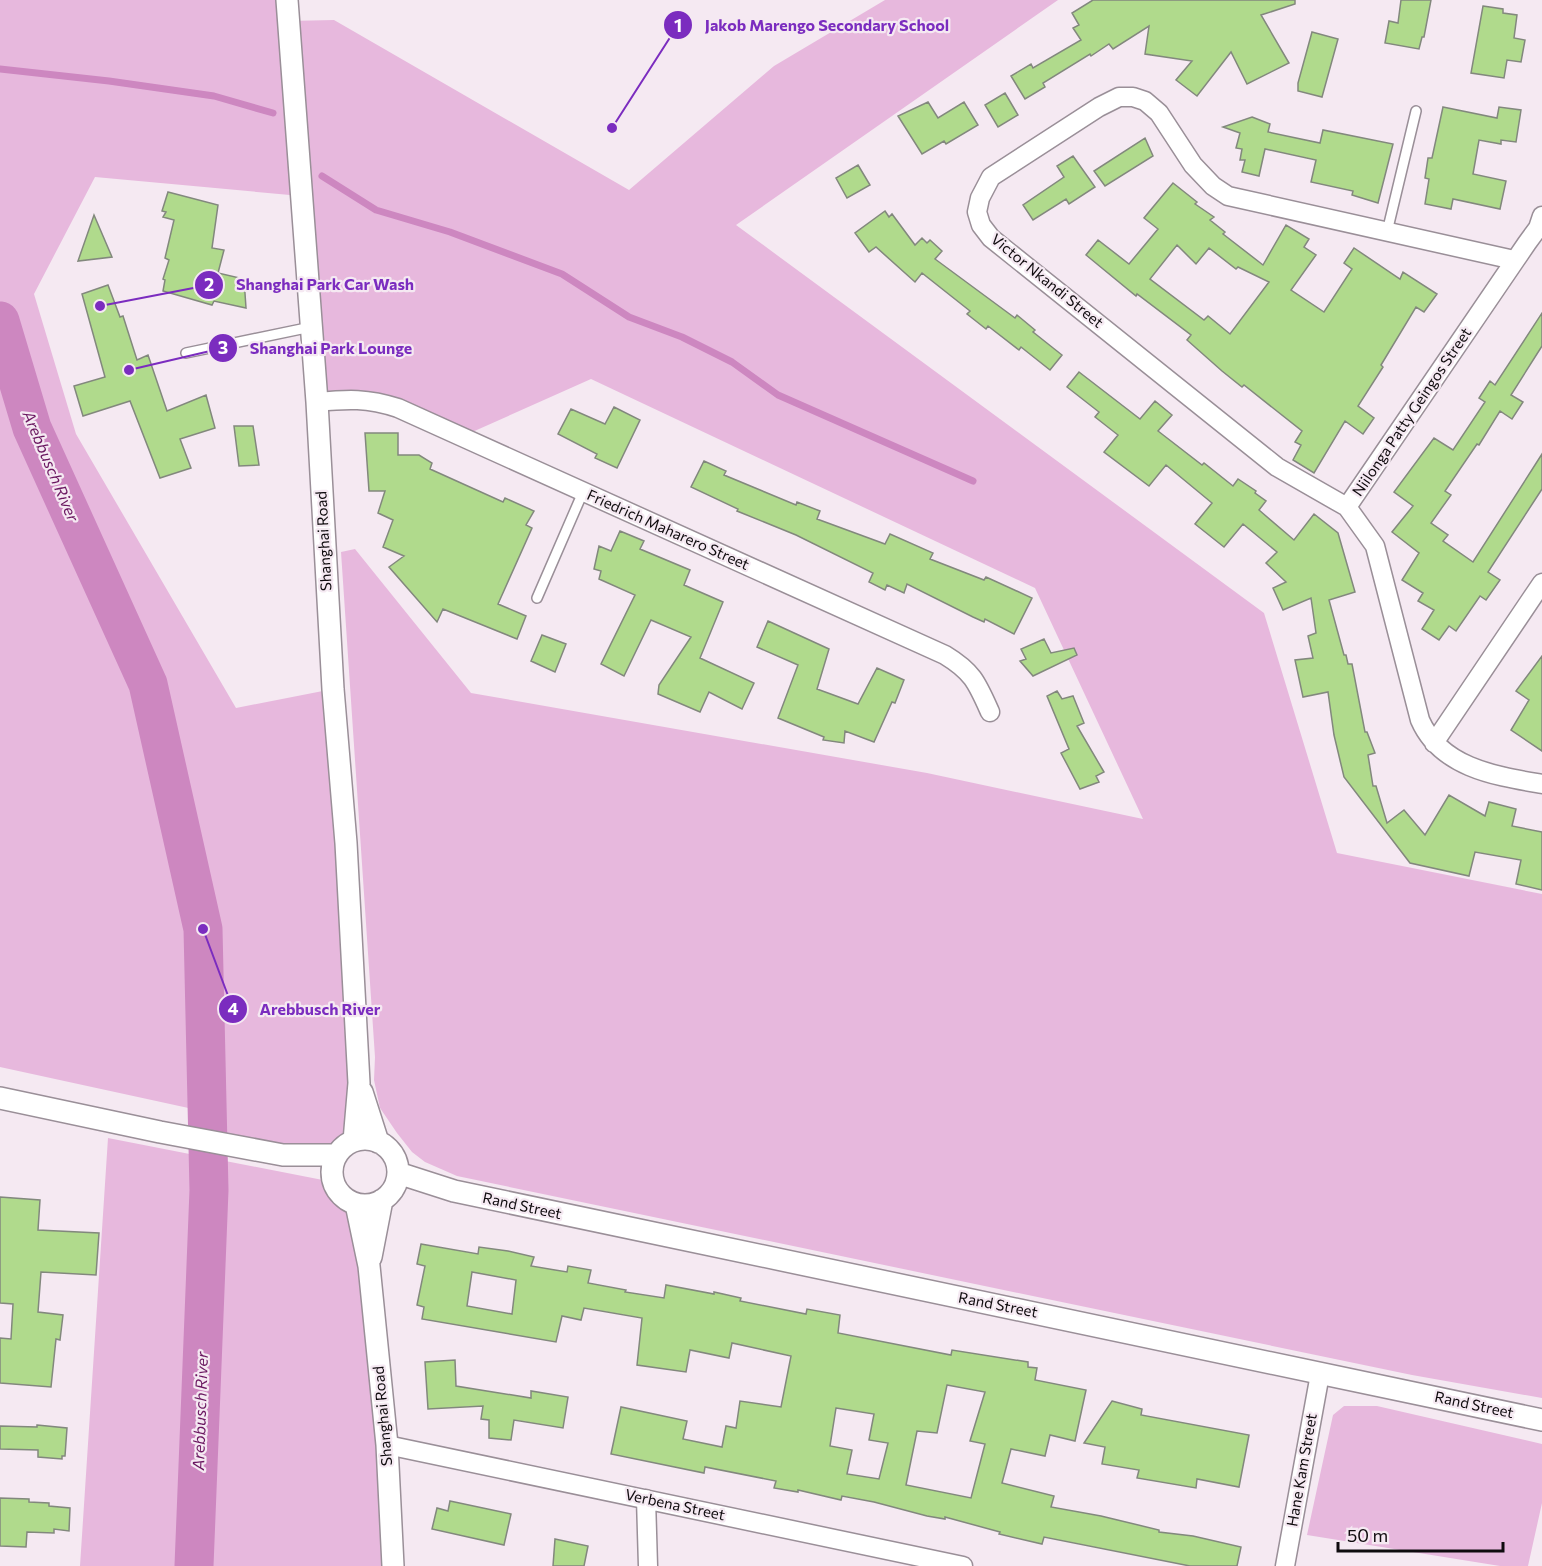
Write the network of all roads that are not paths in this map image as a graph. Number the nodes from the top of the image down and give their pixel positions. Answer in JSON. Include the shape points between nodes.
{"nodes":[{"id":1,"x":287,"y":0,"type":"edge"},
{"id":2,"x":1416,"y":111,"type":"dead end"},
{"id":3,"x":1542,"y":216,"type":"edge"},
{"id":4,"x":1387,"y":232,"type":"junction"},
{"id":5,"x":1514,"y":260,"type":"junction"},
{"id":6,"x":311,"y":327,"type":"junction"},
{"id":7,"x":186,"y":354,"type":"dead end"},
{"id":8,"x":317,"y":402,"type":"junction"},
{"id":9,"x":583,"y":492,"type":"junction"},
{"id":10,"x":1347,"y":507,"type":"junction"},
{"id":11,"x":1542,"y":584,"type":"edge"},
{"id":12,"x":537,"y":598,"type":"dead end"},
{"id":13,"x":990,"y":712,"type":"dead end"},
{"id":14,"x":1434,"y":743,"type":"junction"},
{"id":15,"x":1542,"y":784,"type":"edge"},
{"id":16,"x":359,"y":1083,"type":"junction"},
{"id":17,"x":0,"y":1098,"type":"edge"},
{"id":18,"x":354,"y":1141,"type":"junction"},
{"id":19,"x":378,"y":1142,"type":"junction"},
{"id":20,"x":279,"y":1154,"type":"junction"},
{"id":21,"x":336,"y":1155,"type":"junction"},
{"id":22,"x":398,"y":1173,"type":"junction"},
{"id":23,"x":333,"y":1182,"type":"junction"},
{"id":24,"x":454,"y":1191,"type":"junction"},
{"id":25,"x":386,"y":1196,"type":"junction"},
{"id":26,"x":356,"y":1204,"type":"junction"},
{"id":27,"x":369,"y":1266,"type":"junction"},
{"id":28,"x":1320,"y":1374,"type":"junction"},
{"id":29,"x":1542,"y":1420,"type":"edge"},
{"id":30,"x":387,"y":1444,"type":"junction"},
{"id":31,"x":646,"y":1498,"type":"junction"},
{"id":32,"x":393,"y":1566,"type":"edge"},
{"id":33,"x":648,"y":1566,"type":"edge"},
{"id":34,"x":963,"y":1566,"type":"edge"},
{"id":35,"x":1285,"y":1566,"type":"edge"}],
"edges":[{"from":1,"to":6,"type":"street","name":"Shanghai Road"},
{"from":2,"to":4,"type":"lane"},
{"from":3,"to":5,"type":"street","name":"Niilonga Patty Geingos Street","via":[[1538,228]]},
{"from":4,"to":5,"type":"street","name":"Victor Nkandi Street"},
{"from":4,"to":10,"type":"street","name":"Victor Nkandi Street","via":[[1228,196],[1193,165],[1159,113],[1133,97],[1119,97],[1099,107],[991,177],[977,212],[991,238],[1277,467]]},
{"from":5,"to":10,"type":"street","name":"Niilonga Patty Geingos Street"},
{"from":6,"to":7,"type":"lane"},
{"from":6,"to":8,"type":"street","name":"Shanghai Road"},
{"from":8,"to":9,"type":"street","name":"Friedrich Maharero Street","via":[[373,400],[398,408]]},
{"from":8,"to":16,"type":"street","name":"Shanghai Road"},
{"from":9,"to":12,"type":"lane"},
{"from":9,"to":13,"type":"street","name":"Friedrich Maharero Street","via":[[945,655],[975,678]]},
{"from":10,"to":14,"type":"street","name":"Niilonga Patty Geingos Street","via":[[1375,546],[1420,720]]},
{"from":11,"to":14,"type":"street"},
{"from":14,"to":15,"type":"street","name":"Niilonga Patty Geingos Street","via":[[1462,764],[1497,776]]},
{"from":16,"to":18,"type":"street"},
{"from":16,"to":19,"type":"street"},
{"from":17,"to":20,"type":"street"},
{"from":18,"to":19,"type":"street"},
{"from":18,"to":21,"type":"street"},
{"from":19,"to":22,"type":"street","via":[[389,1149]]},
{"from":20,"to":21,"type":"street"},
{"from":20,"to":23,"type":"street"},
{"from":21,"to":23,"type":"street"},
{"from":22,"to":24,"type":"street","name":"Rand Street"},
{"from":22,"to":25,"type":"street"},
{"from":23,"to":26,"type":"street","via":[[342,1195]]},
{"from":24,"to":25,"type":"street","name":"Rand Street"},
{"from":24,"to":28,"type":"street","name":"Rand Street"},
{"from":25,"to":26,"type":"street","via":[[369,1204]]},
{"from":25,"to":27,"type":"street","name":"Shanghai Road"},
{"from":26,"to":27,"type":"street","name":"Shanghai Road"},
{"from":27,"to":30,"type":"street","name":"Shanghai Road"},
{"from":28,"to":29,"type":"street","name":"Rand Street"},
{"from":28,"to":35,"type":"street","name":"Hane Kam Street"},
{"from":30,"to":31,"type":"street","name":"Verbena Street"},
{"from":30,"to":32,"type":"street","name":"Shanghai Road"},
{"from":31,"to":33,"type":"street"},
{"from":31,"to":34,"type":"street","name":"Verbena Street"}]}
